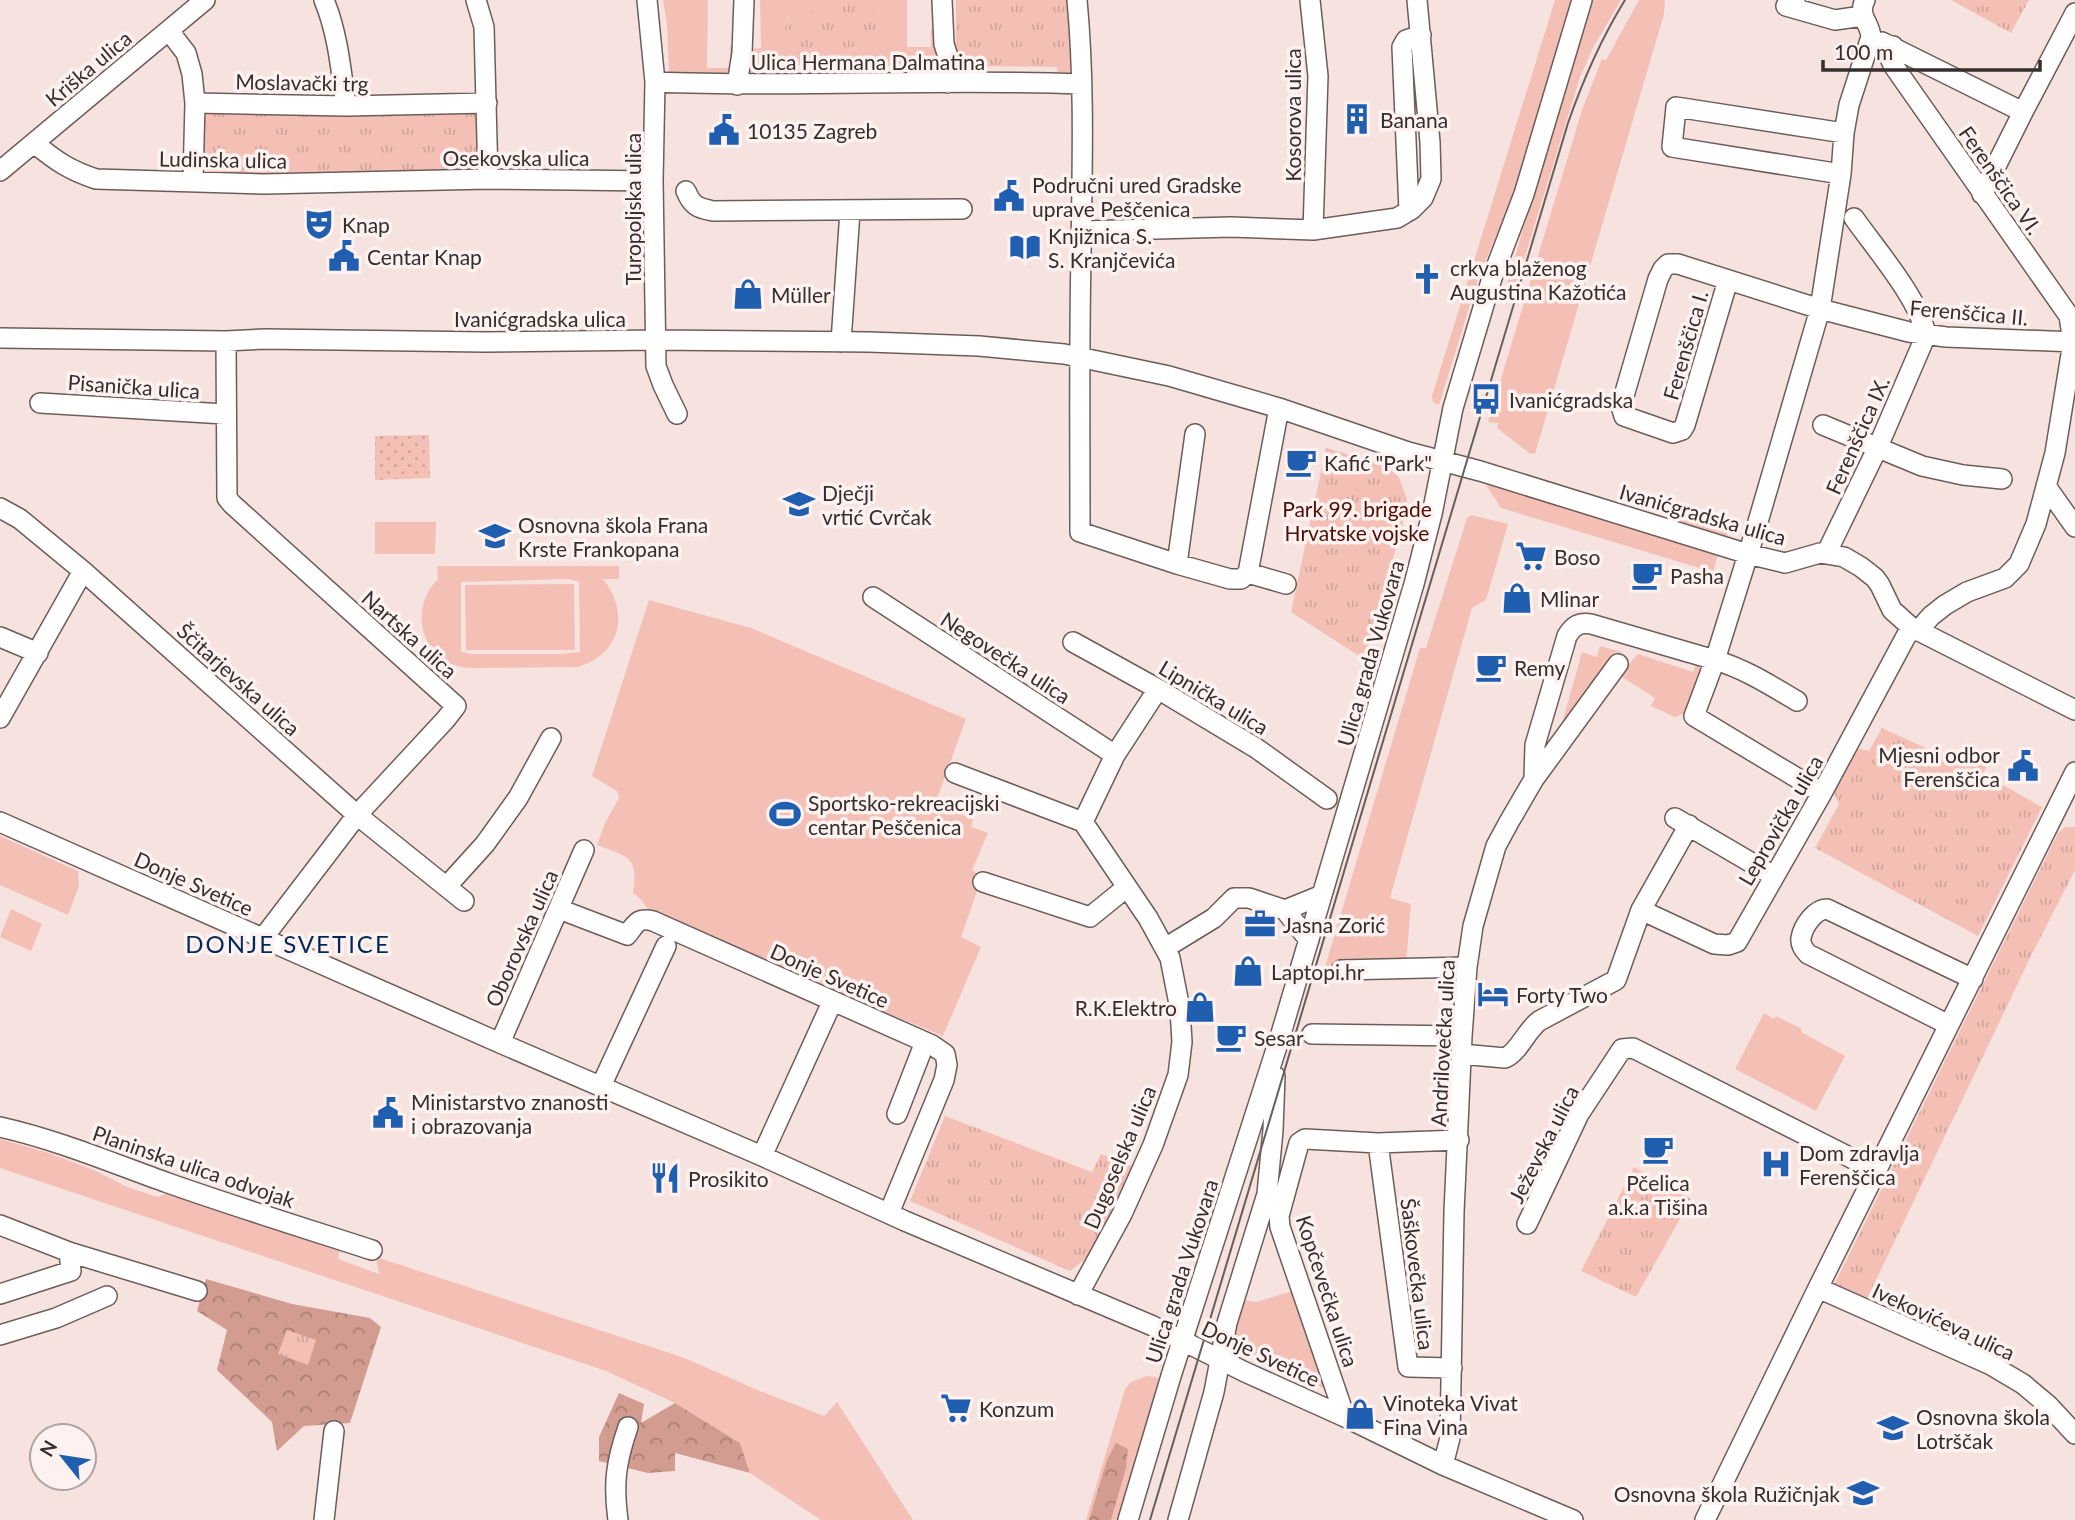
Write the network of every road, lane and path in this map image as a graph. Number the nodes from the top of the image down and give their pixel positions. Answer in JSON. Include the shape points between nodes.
{"nodes":[{"id":1,"x":205,"y":0,"type":"edge"},
{"id":2,"x":324,"y":0,"type":"edge"},
{"id":3,"x":476,"y":0,"type":"edge"},
{"id":4,"x":647,"y":0,"type":"edge"},
{"id":5,"x":744,"y":0,"type":"edge"},
{"id":6,"x":942,"y":0,"type":"edge"},
{"id":7,"x":1077,"y":0,"type":"edge"},
{"id":8,"x":1310,"y":0,"type":"edge"},
{"id":9,"x":1417,"y":0,"type":"edge"},
{"id":10,"x":1581,"y":0,"type":"edge"},
{"id":11,"x":1795,"y":0,"type":"edge"},
{"id":12,"x":1864,"y":8,"type":"edge"},
{"id":13,"x":2075,"y":13,"type":"edge"},
{"id":14,"x":169,"y":31,"type":"junction"},
{"id":15,"x":1871,"y":37,"type":"junction"},
{"id":16,"x":1893,"y":46,"type":"junction"},
{"id":17,"x":655,"y":82,"type":"junction"},
{"id":18,"x":948,"y":83,"type":"junction"},
{"id":19,"x":1081,"y":84,"type":"junction"},
{"id":20,"x":737,"y":85,"type":"junction"},
{"id":21,"x":195,"y":103,"type":"junction"},
{"id":22,"x":487,"y":103,"type":"junction"},
{"id":23,"x":346,"y":106,"type":"junction"},
{"id":24,"x":2022,"y":112,"type":"junction"},
{"id":25,"x":1844,"y":133,"type":"junction"},
{"id":26,"x":34,"y":143,"type":"junction"},
{"id":27,"x":0,"y":172,"type":"edge"},
{"id":28,"x":1841,"y":174,"type":"junction"},
{"id":29,"x":488,"y":179,"type":"junction"},
{"id":30,"x":422,"y":180,"type":"joint"},
{"id":31,"x":192,"y":181,"type":"junction"},
{"id":32,"x":653,"y":181,"type":"junction"},
{"id":33,"x":686,"y":191,"type":"dead end"},
{"id":34,"x":1982,"y":194,"type":"junction"},
{"id":35,"x":962,"y":209,"type":"dead end"},
{"id":36,"x":850,"y":211,"type":"junction"},
{"id":37,"x":1854,"y":218,"type":"dead end"},
{"id":38,"x":1313,"y":230,"type":"junction"},
{"id":39,"x":1081,"y":231,"type":"junction"},
{"id":40,"x":1728,"y":280,"type":"junction"},
{"id":41,"x":1821,"y":309,"type":"junction"},
{"id":42,"x":1926,"y":335,"type":"junction"},
{"id":43,"x":0,"y":338,"type":"edge"},
{"id":44,"x":655,"y":340,"type":"junction"},
{"id":45,"x":226,"y":341,"type":"junction"},
{"id":46,"x":841,"y":342,"type":"junction"},
{"id":47,"x":2074,"y":342,"type":"edge"},
{"id":48,"x":1079,"y":356,"type":"junction"},
{"id":49,"x":40,"y":403,"type":"dead end"},
{"id":50,"x":1279,"y":408,"type":"junction"},
{"id":51,"x":225,"y":414,"type":"junction"},
{"id":52,"x":677,"y":414,"type":"dead end"},
{"id":53,"x":1823,"y":425,"type":"dead end"},
{"id":54,"x":1195,"y":434,"type":"dead end"},
{"id":55,"x":1877,"y":449,"type":"junction"},
{"id":56,"x":1442,"y":462,"type":"junction"},
{"id":57,"x":2002,"y":480,"type":"dead end"},
{"id":58,"x":2046,"y":486,"type":"junction"},
{"id":59,"x":0,"y":508,"type":"edge"},
{"id":60,"x":2075,"y":527,"type":"edge"},
{"id":61,"x":1827,"y":552,"type":"junction"},
{"id":62,"x":1748,"y":554,"type":"junction"},
{"id":63,"x":1177,"y":564,"type":"junction"},
{"id":64,"x":83,"y":571,"type":"junction"},
{"id":65,"x":1248,"y":573,"type":"junction"},
{"id":66,"x":1286,"y":584,"type":"dead end"},
{"id":67,"x":873,"y":597,"type":"dead end"},
{"id":68,"x":1914,"y":629,"type":"junction"},
{"id":69,"x":0,"y":637,"type":"edge"},
{"id":70,"x":1073,"y":642,"type":"dead end"},
{"id":71,"x":38,"y":653,"type":"junction"},
{"id":72,"x":1715,"y":660,"type":"junction"},
{"id":73,"x":1618,"y":664,"type":"dead end"},
{"id":74,"x":1158,"y":689,"type":"junction"},
{"id":75,"x":1797,"y":701,"type":"dead end"},
{"id":76,"x":2075,"y":710,"type":"edge"},
{"id":77,"x":0,"y":718,"type":"edge"},
{"id":78,"x":551,"y":738,"type":"dead end"},
{"id":79,"x":1115,"y":755,"type":"junction"},
{"id":80,"x":2075,"y":772,"type":"edge"},
{"id":81,"x":955,"y":773,"type":"dead end"},
{"id":82,"x":1534,"y":779,"type":"junction"},
{"id":83,"x":1822,"y":793,"type":"junction"},
{"id":84,"x":1327,"y":799,"type":"dead end"},
{"id":85,"x":357,"y":815,"type":"junction"},
{"id":86,"x":0,"y":822,"type":"edge"},
{"id":87,"x":1083,"y":822,"type":"junction"},
{"id":88,"x":584,"y":850,"type":"dead end"},
{"id":89,"x":1774,"y":876,"type":"junction"},
{"id":90,"x":983,"y":882,"type":"dead end"},
{"id":91,"x":447,"y":886,"type":"junction"},
{"id":92,"x":1128,"y":887,"type":"junction"},
{"id":93,"x":1322,"y":895,"type":"junction"},
{"id":94,"x":464,"y":901,"type":"dead end"},
{"id":95,"x":559,"y":909,"type":"junction"},
{"id":96,"x":1285,"y":910,"type":"junction"},
{"id":97,"x":1642,"y":910,"type":"junction"},
{"id":98,"x":263,"y":938,"type":"junction"},
{"id":99,"x":1308,"y":940,"type":"junction"},
{"id":100,"x":666,"y":946,"type":"dead end"},
{"id":101,"x":1164,"y":948,"type":"junction"},
{"id":102,"x":1467,"y":967,"type":"junction"},
{"id":103,"x":1341,"y":970,"type":"dead end"},
{"id":104,"x":1973,"y":979,"type":"junction"},
{"id":105,"x":828,"y":1011,"type":"dead end"},
{"id":106,"x":1950,"y":1025,"type":"junction"},
{"id":107,"x":1312,"y":1034,"type":"dead end"},
{"id":108,"x":1280,"y":1037,"type":"junction"},
{"id":109,"x":925,"y":1042,"type":"junction"},
{"id":110,"x":500,"y":1043,"type":"junction"},
{"id":111,"x":1462,"y":1045,"type":"junction"},
{"id":112,"x":601,"y":1086,"type":"junction"},
{"id":113,"x":897,"y":1114,"type":"dead end"},
{"id":114,"x":0,"y":1127,"type":"edge"},
{"id":115,"x":1459,"y":1140,"type":"junction"},
{"id":116,"x":1378,"y":1143,"type":"junction"},
{"id":117,"x":762,"y":1156,"type":"junction"},
{"id":118,"x":1877,"y":1171,"type":"junction"},
{"id":119,"x":889,"y":1213,"type":"junction"},
{"id":120,"x":1527,"y":1224,"type":"dead end"},
{"id":121,"x":1,"y":1226,"type":"edge"},
{"id":122,"x":372,"y":1250,"type":"dead end"},
{"id":123,"x":69,"y":1252,"type":"junction"},
{"id":124,"x":1818,"y":1288,"type":"junction"},
{"id":125,"x":197,"y":1291,"type":"dead end"},
{"id":126,"x":0,"y":1294,"type":"edge"},
{"id":127,"x":1078,"y":1295,"type":"junction"},
{"id":128,"x":107,"y":1296,"type":"dead end"},
{"id":129,"x":0,"y":1335,"type":"edge"},
{"id":130,"x":1184,"y":1342,"type":"junction"},
{"id":131,"x":1221,"y":1359,"type":"junction"},
{"id":132,"x":1452,"y":1368,"type":"junction"},
{"id":133,"x":1345,"y":1417,"type":"junction"},
{"id":134,"x":628,"y":1426,"type":"dead end"},
{"id":135,"x":334,"y":1431,"type":"dead end"},
{"id":136,"x":2075,"y":1434,"type":"edge"},
{"id":137,"x":1443,"y":1465,"type":"junction"},
{"id":138,"x":324,"y":1520,"type":"edge"},
{"id":139,"x":618,"y":1520,"type":"edge"},
{"id":140,"x":1128,"y":1520,"type":"edge"},
{"id":141,"x":1178,"y":1520,"type":"edge"},
{"id":142,"x":1573,"y":1520,"type":"edge"},
{"id":143,"x":1705,"y":1520,"type":"edge"}],
"edges":[{"from":1,"to":14,"type":"street","name":"Kriška ulica"},
{"from":2,"to":23,"type":"street","via":[[338,46]]},
{"from":3,"to":22,"type":"street","via":[[484,27]]},
{"from":4,"to":17,"type":"street","name":"Turopoljska ulica"},
{"from":5,"to":20,"type":"street"},
{"from":6,"to":18,"type":"street"},
{"from":7,"to":19,"type":"street"},
{"from":8,"to":38,"type":"street","name":"Kosorova ulica","via":[[1318,76]]},
{"from":9,"to":38,"type":"street","via":[[1421,35],[1406,40],[1402,47],[1409,211],[1397,218]]},
{"from":10,"to":56,"type":"street","name":"Ulica grada Vukovara","via":[[1524,194],[1492,278]]},
{"from":11,"to":12,"type":"street","via":[[1786,6],[1835,20]]},
{"from":12,"to":15,"type":"street"},
{"from":13,"to":24,"type":"street"},
{"from":14,"to":21,"type":"street","via":[[186,53]]},
{"from":14,"to":26,"type":"street","name":"Kriška ulica"},
{"from":15,"to":16,"type":"street"},
{"from":15,"to":25,"type":"street"},
{"from":16,"to":24,"type":"street"},
{"from":16,"to":34,"type":"street","name":"Ferenščica VI.","via":[[1893,65]]},
{"from":17,"to":20,"type":"street","name":"Ulica Hermana Dalmatina"},
{"from":17,"to":32,"type":"street","name":"Turopoljska ulica"},
{"from":18,"to":19,"type":"street","name":"Ulica Hermana Dalmatina"},
{"from":18,"to":20,"type":"street","name":"Ulica Hermana Dalmatina"},
{"from":19,"to":39,"type":"street"},
{"from":21,"to":23,"type":"street","name":"Moslavački trg"},
{"from":21,"to":31,"type":"street"},
{"from":22,"to":23,"type":"street","name":"Moslavački trg"},
{"from":22,"to":29,"type":"street"},
{"from":24,"to":34,"type":"street"},
{"from":25,"to":28,"type":"street"},
{"from":25,"to":28,"type":"street","via":[[1676,107],[1672,147]]},
{"from":26,"to":27,"type":"street","name":"Kriška ulica"},
{"from":26,"to":31,"type":"street","name":"Ludinska ulica","via":[[57,163],[96,180]]},
{"from":28,"to":41,"type":"street"},
{"from":29,"to":30,"type":"street","name":"Osekovska ulica"},
{"from":29,"to":32,"type":"street","name":"Osekovska ulica"},
{"from":30,"to":31,"type":"street","name":"Ludinska ulica"},
{"from":32,"to":44,"type":"street","name":"Turopoljska ulica"},
{"from":33,"to":36,"type":"street","via":[[698,208],[713,211]]},
{"from":34,"to":47,"type":"street","name":"Ferenščica VI.","via":[[2069,316]]},
{"from":35,"to":36,"type":"street"},
{"from":36,"to":46,"type":"street"},
{"from":37,"to":42,"type":"street","via":[[1911,298]]},
{"from":38,"to":39,"type":"street"},
{"from":39,"to":48,"type":"street"},
{"from":40,"to":40,"type":"street","name":"Ferenščica I.","via":[[1678,264],[1663,269],[1621,406],[1624,416],[1673,433],[1682,430]]},
{"from":40,"to":41,"type":"street","name":"Ferenščica I."},
{"from":41,"to":42,"type":"street","name":"Ferenščica II."},
{"from":41,"to":62,"type":"street"},
{"from":42,"to":47,"type":"street","name":"Ferenščica II."},
{"from":42,"to":55,"type":"street","name":"Ferenščica IX."},
{"from":43,"to":45,"type":"street","name":"Ivanićgradska ulica"},
{"from":44,"to":45,"type":"street","name":"Ivanićgradska ulica"},
{"from":44,"to":46,"type":"street","name":"Ivanićgradska ulica"},
{"from":44,"to":52,"type":"street","name":"Turopoljska ulica","via":[[656,366]]},
{"from":45,"to":51,"type":"street","name":"Nartska ulica"},
{"from":46,"to":48,"type":"street","name":"Ivanićgradska ulica","via":[[979,346]]},
{"from":47,"to":58,"type":"street","name":"Leprovička ulica"},
{"from":48,"to":50,"type":"street","name":"Ivanićgradska ulica"},
{"from":48,"to":63,"type":"street","via":[[1080,532]]},
{"from":49,"to":51,"type":"street","name":"Pisanička ulica"},
{"from":50,"to":56,"type":"street","name":"Ivanićgradska ulica"},
{"from":50,"to":65,"type":"street"},
{"from":51,"to":85,"type":"street","name":"Nartska ulica","via":[[227,498],[456,706]]},
{"from":53,"to":55,"type":"street"},
{"from":54,"to":63,"type":"street"},
{"from":55,"to":57,"type":"street","via":[[1937,471]]},
{"from":55,"to":61,"type":"street","name":"Ferenščica IX."},
{"from":56,"to":62,"type":"street","name":"Ivanićgradska ulica"},
{"from":56,"to":93,"type":"street","name":"Ulica grada Vukovara","via":[[1414,584]]},
{"from":58,"to":60,"type":"street"},
{"from":58,"to":68,"type":"street","name":"Leprovička ulica","via":[[2019,564],[2005,578],[1967,592]]},
{"from":59,"to":64,"type":"street","name":"Ščitarjevska ulica"},
{"from":61,"to":62,"type":"street","name":"Ivanićgradska ulica","via":[[1786,563]]},
{"from":61,"to":68,"type":"street","via":[[1844,557],[1875,578],[1892,610]]},
{"from":62,"to":72,"type":"street"},
{"from":63,"to":65,"type":"street","via":[[1230,579]]},
{"from":64,"to":71,"type":"street"},
{"from":64,"to":85,"type":"street","name":"Ščitarjevska ulica"},
{"from":65,"to":66,"type":"street"},
{"from":67,"to":79,"type":"street","name":"Negovečka ulica"},
{"from":68,"to":76,"type":"street"},
{"from":68,"to":83,"type":"street","name":"Leprovička ulica"},
{"from":69,"to":71,"type":"street"},
{"from":70,"to":74,"type":"street","name":"Lipnička ulica"},
{"from":71,"to":77,"type":"street"},
{"from":72,"to":75,"type":"street","via":[[1735,666]]},
{"from":72,"to":82,"type":"street","via":[[1591,624],[1577,624],[1567,636],[1535,745]]},
{"from":72,"to":83,"type":"street","via":[[1694,716]]},
{"from":73,"to":82,"type":"street","name":"Andrilovečka ulica"},
{"from":74,"to":79,"type":"street"},
{"from":74,"to":84,"type":"street","name":"Lipnička ulica","via":[[1256,748]]},
{"from":78,"to":91,"type":"street","via":[[518,798]]},
{"from":79,"to":87,"type":"street"},
{"from":80,"to":104,"type":"street"},
{"from":81,"to":87,"type":"street"},
{"from":82,"to":102,"type":"street","name":"Andrilovečka ulica","via":[[1496,846]]},
{"from":83,"to":89,"type":"street","name":"Leprovička ulica"},
{"from":85,"to":91,"type":"street","name":"Ščitarjevska ulica"},
{"from":85,"to":98,"type":"street","name":"Nartska ulica"},
{"from":86,"to":98,"type":"street","name":"Donje Svetice"},
{"from":87,"to":92,"type":"street","name":"Dugoselska ulica"},
{"from":88,"to":95,"type":"street","name":"Oborovska ulica"},
{"from":89,"to":97,"type":"street","name":"Leprovička ulica","via":[[1737,942],[1728,946],[1714,944]]},
{"from":89,"to":97,"type":"street","via":[[1682,822]]},
{"from":90,"to":92,"type":"street","via":[[1090,917]]},
{"from":91,"to":94,"type":"street","name":"Ščitarjevska ulica"},
{"from":92,"to":101,"type":"street","name":"Dugoselska ulica"},
{"from":93,"to":96,"type":"street"},
{"from":93,"to":99,"type":"street","name":"Ulica grada Vukovara"},
{"from":95,"to":109,"type":"street","name":"Donje Svetice","via":[[627,935],[644,918]]},
{"from":95,"to":110,"type":"street","name":"Oborovska ulica"},
{"from":96,"to":99,"type":"street"},
{"from":96,"to":101,"type":"street","via":[[1234,898],[1214,918]]},
{"from":97,"to":111,"type":"street","via":[[1620,972],[1611,984],[1539,1021],[1505,1058]]},
{"from":98,"to":110,"type":"street","name":"Donje Svetice"},
{"from":99,"to":108,"type":"street","name":"Ulica grada Vukovara"},
{"from":100,"to":112,"type":"street"},
{"from":101,"to":127,"type":"street","name":"Dugoselska ulica","via":[[1180,1009],[1178,1075],[1122,1214]]},
{"from":102,"to":103,"type":"street"},
{"from":102,"to":111,"type":"street","name":"Andrilovečka ulica"},
{"from":104,"to":106,"type":"street"},
{"from":104,"to":106,"type":"street","via":[[1827,909],[1814,914],[1801,938],[1808,954]]},
{"from":105,"to":117,"type":"street","name":"Donje Svetice"},
{"from":106,"to":118,"type":"street"},
{"from":107,"to":111,"type":"street"},
{"from":108,"to":130,"type":"street","name":"Ulica grada Vukovara"},
{"from":108,"to":131,"type":"street","name":"Ulica grada Vukovara","via":[[1267,1194],[1227,1323]]},
{"from":109,"to":113,"type":"street"},
{"from":109,"to":119,"type":"street","name":"Donje Svetice","via":[[944,1054],[944,1080]]},
{"from":110,"to":112,"type":"street","name":"Donje Svetice"},
{"from":111,"to":115,"type":"street","name":"Andrilovečka ulica"},
{"from":112,"to":117,"type":"street","name":"Donje Svetice"},
{"from":114,"to":122,"type":"street","name":"Planinska ulica odvojak","via":[[82,1150]]},
{"from":115,"to":116,"type":"street"},
{"from":115,"to":132,"type":"street","name":"Andrilovečka ulica"},
{"from":116,"to":132,"type":"street","name":"Šaškovečka ulica","via":[[1408,1367]]},
{"from":116,"to":133,"type":"street","name":"Kopčevečka ulica","via":[[1302,1140],[1279,1216]]},
{"from":117,"to":119,"type":"street","name":"Donje Svetice"},
{"from":118,"to":120,"type":"street","name":"Ježevska ulica","via":[[1633,1048],[1622,1049],[1579,1114]]},
{"from":118,"to":124,"type":"street"},
{"from":119,"to":127,"type":"street","name":"Donje Svetice"},
{"from":121,"to":123,"type":"street"},
{"from":123,"to":125,"type":"street"},
{"from":123,"to":126,"type":"street","via":[[71,1271]]},
{"from":124,"to":136,"type":"street","name":"Ivekovićeva ulica","via":[[1991,1365],[2024,1384]]},
{"from":124,"to":143,"type":"street"},
{"from":127,"to":130,"type":"street","name":"Donje Svetice"},
{"from":128,"to":129,"type":"street"},
{"from":130,"to":131,"type":"street","name":"Donje Svetice"},
{"from":130,"to":140,"type":"street","name":"Ulica grada Vukovara"},
{"from":131,"to":133,"type":"street","name":"Donje Svetice"},
{"from":131,"to":141,"type":"street","name":"Ulica grada Vukovara"},
{"from":132,"to":137,"type":"street","name":"Andrilovečka ulica","via":[[1450,1438]]},
{"from":133,"to":137,"type":"street","name":"Donje Svetice"},
{"from":134,"to":139,"type":"street","via":[[617,1457]]},
{"from":135,"to":138,"type":"street"},
{"from":137,"to":142,"type":"street","name":"Donje Svetice"}]}
